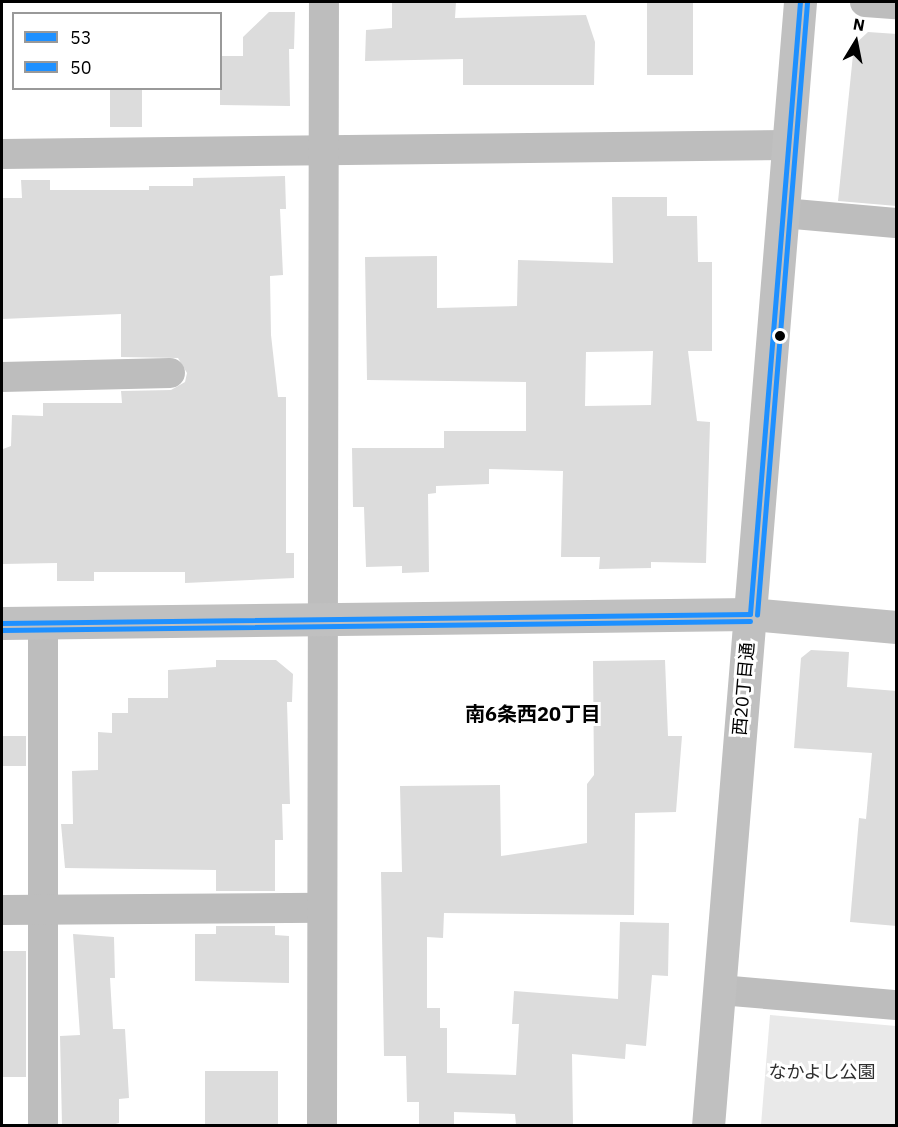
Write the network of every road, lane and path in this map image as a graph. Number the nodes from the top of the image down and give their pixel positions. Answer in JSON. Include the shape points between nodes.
{"nodes":[{"id":1,"x":324,"y":2,"type":"edge"},
{"id":2,"x":800,"y":2,"type":"edge"},
{"id":3,"x":865,"y":2,"type":"edge"},
{"id":4,"x":897,"y":4,"type":"edge"},
{"id":5,"x":788,"y":145,"type":"junction"},
{"id":6,"x":324,"y":151,"type":"junction"},
{"id":7,"x":2,"y":154,"type":"edge"},
{"id":8,"x":783,"y":213,"type":"junction"},
{"id":9,"x":897,"y":223,"type":"edge"},
{"id":10,"x":170,"y":373,"type":"dead end"},
{"id":11,"x":2,"y":377,"type":"edge"},
{"id":12,"x":750,"y":614,"type":"junction"},
{"id":13,"x":323,"y":619,"type":"junction"},
{"id":14,"x":43,"y":622,"type":"junction"},
{"id":15,"x":2,"y":623,"type":"edge"},
{"id":16,"x":897,"y":627,"type":"edge"},
{"id":17,"x":322,"y":908,"type":"junction"},
{"id":18,"x":42,"y":909,"type":"junction"},
{"id":19,"x":2,"y":910,"type":"edge"},
{"id":20,"x":720,"y":990,"type":"junction"},
{"id":21,"x":897,"y":1005,"type":"edge"},
{"id":22,"x":44,"y":1125,"type":"edge"},
{"id":23,"x":322,"y":1125,"type":"edge"},
{"id":24,"x":708,"y":1125,"type":"edge"}],
"edges":[{"from":1,"to":6,"type":"street"},
{"from":2,"to":5,"type":"street","name":"西20丁目通"},
{"from":3,"to":4,"type":"street"},
{"from":5,"to":6,"type":"street"},
{"from":5,"to":8,"type":"street","name":"西20丁目通"},
{"from":6,"to":7,"type":"street"},
{"from":6,"to":13,"type":"street"},
{"from":8,"to":9,"type":"street"},
{"from":8,"to":12,"type":"street","name":"西20丁目通"},
{"from":10,"to":11,"type":"street"},
{"from":12,"to":13,"type":"street"},
{"from":12,"to":16,"type":"street"},
{"from":12,"to":20,"type":"street","name":"西20丁目通"},
{"from":13,"to":14,"type":"street"},
{"from":13,"to":17,"type":"street"},
{"from":14,"to":15,"type":"street"},
{"from":14,"to":18,"type":"street"},
{"from":17,"to":18,"type":"street"},
{"from":17,"to":23,"type":"street"},
{"from":18,"to":19,"type":"street"},
{"from":18,"to":22,"type":"street"},
{"from":20,"to":21,"type":"street"},
{"from":20,"to":24,"type":"street","name":"西20丁目通"}]}
